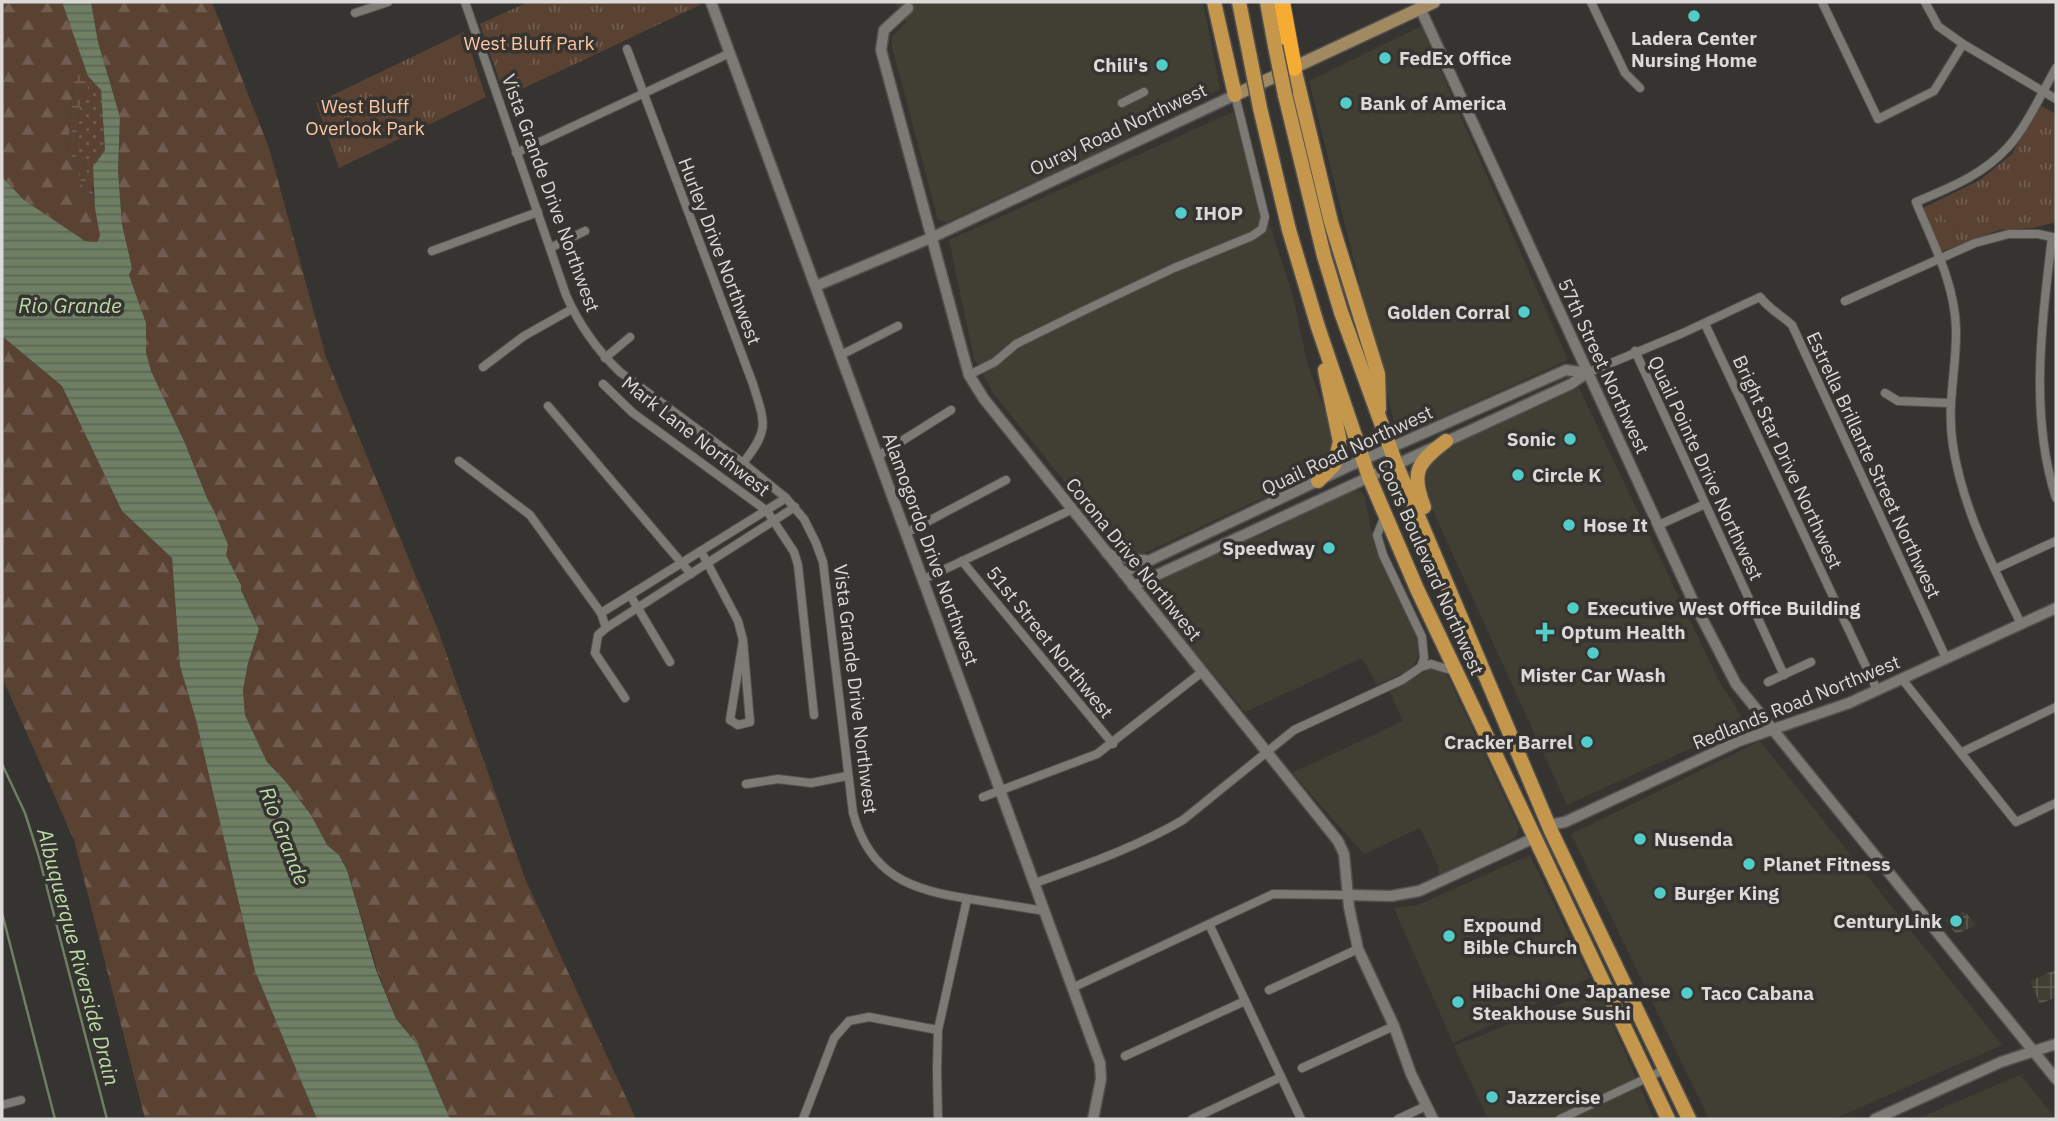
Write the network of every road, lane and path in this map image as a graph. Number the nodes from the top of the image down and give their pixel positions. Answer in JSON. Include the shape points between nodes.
{"nodes":[{"id":1,"x":388,"y":2,"type":"edge"},
{"id":2,"x":465,"y":2,"type":"edge"},
{"id":3,"x":711,"y":2,"type":"edge"},
{"id":4,"x":1214,"y":2,"type":"edge"},
{"id":5,"x":1239,"y":2,"type":"edge"},
{"id":6,"x":1267,"y":2,"type":"edge"},
{"id":7,"x":1282,"y":2,"type":"edge"},
{"id":8,"x":1434,"y":2,"type":"edge"},
{"id":9,"x":1591,"y":2,"type":"edge"},
{"id":10,"x":1822,"y":2,"type":"edge"},
{"id":11,"x":1925,"y":2,"type":"edge"},
{"id":12,"x":906,"y":5,"type":"edge"},
{"id":13,"x":1420,"y":8,"type":"junction"},
{"id":14,"x":355,"y":13,"type":"dead end"},
{"id":15,"x":1963,"y":44,"type":"junction"},
{"id":16,"x":627,"y":49,"type":"dead end"},
{"id":17,"x":730,"y":53,"type":"junction"},
{"id":18,"x":1294,"y":68,"type":"junction"},
{"id":19,"x":2056,"y":68,"type":"edge"},
{"id":20,"x":1640,"y":88,"type":"dead end"},
{"id":21,"x":2042,"y":91,"type":"junction"},
{"id":22,"x":1144,"y":92,"type":"dead end"},
{"id":23,"x":643,"y":93,"type":"junction"},
{"id":24,"x":1235,"y":95,"type":"junction"},
{"id":25,"x":2056,"y":99,"type":"edge"},
{"id":26,"x":1122,"y":103,"type":"dead end"},
{"id":27,"x":516,"y":153,"type":"junction"},
{"id":28,"x":538,"y":212,"type":"junction"},
{"id":29,"x":585,"y":231,"type":"dead end"},
{"id":30,"x":933,"y":237,"type":"junction"},
{"id":31,"x":551,"y":248,"type":"junction"},
{"id":32,"x":432,"y":251,"type":"dead end"},
{"id":33,"x":1940,"y":257,"type":"junction"},
{"id":34,"x":816,"y":286,"type":"junction"},
{"id":35,"x":1760,"y":297,"type":"joint"},
{"id":36,"x":1845,"y":301,"type":"dead end"},
{"id":37,"x":572,"y":309,"type":"junction"},
{"id":38,"x":1705,"y":324,"type":"junction"},
{"id":39,"x":898,"y":326,"type":"dead end"},
{"id":40,"x":1318,"y":327,"type":"junction"},
{"id":41,"x":630,"y":337,"type":"dead end"},
{"id":42,"x":1635,"y":351,"type":"junction"},
{"id":43,"x":841,"y":355,"type":"junction"},
{"id":44,"x":605,"y":358,"type":"junction"},
{"id":45,"x":483,"y":367,"type":"dead end"},
{"id":46,"x":1587,"y":373,"type":"junction"},
{"id":47,"x":969,"y":375,"type":"junction"},
{"id":48,"x":603,"y":383,"type":"dead end"},
{"id":49,"x":1885,"y":393,"type":"dead end"},
{"id":50,"x":1949,"y":403,"type":"junction"},
{"id":51,"x":548,"y":405,"type":"dead end"},
{"id":52,"x":951,"y":410,"type":"dead end"},
{"id":53,"x":1379,"y":420,"type":"junction"},
{"id":54,"x":1446,"y":441,"type":"junction"},
{"id":55,"x":1390,"y":449,"type":"junction"},
{"id":56,"x":878,"y":456,"type":"junction"},
{"id":57,"x":1362,"y":460,"type":"junction"},
{"id":58,"x":459,"y":461,"type":"dead end"},
{"id":59,"x":743,"y":463,"type":"junction"},
{"id":60,"x":1396,"y":464,"type":"junction"},
{"id":61,"x":1369,"y":477,"type":"junction"},
{"id":62,"x":1006,"y":480,"type":"dead end"},
{"id":63,"x":1318,"y":481,"type":"junction"},
{"id":64,"x":786,"y":498,"type":"junction"},
{"id":65,"x":2056,"y":498,"type":"edge"},
{"id":66,"x":1705,"y":504,"type":"junction"},
{"id":67,"x":795,"y":507,"type":"junction"},
{"id":68,"x":1073,"y":509,"type":"junction"},
{"id":69,"x":766,"y":511,"type":"junction"},
{"id":70,"x":1385,"y":516,"type":"junction"},
{"id":71,"x":774,"y":520,"type":"junction"},
{"id":72,"x":1660,"y":526,"type":"junction"},
{"id":73,"x":906,"y":533,"type":"junction"},
{"id":74,"x":1198,"y":539,"type":"junction"},
{"id":75,"x":2056,"y":541,"type":"edge"},
{"id":76,"x":701,"y":551,"type":"junction"},
{"id":77,"x":1106,"y":552,"type":"junction"},
{"id":78,"x":1205,"y":552,"type":"junction"},
{"id":79,"x":1152,"y":560,"type":"junction"},
{"id":80,"x":962,"y":561,"type":"junction"},
{"id":81,"x":681,"y":563,"type":"junction"},
{"id":82,"x":708,"y":563,"type":"junction"},
{"id":83,"x":1440,"y":565,"type":"junction"},
{"id":84,"x":1995,"y":569,"type":"junction"},
{"id":85,"x":1123,"y":573,"type":"junction"},
{"id":86,"x":691,"y":574,"type":"junction"},
{"id":87,"x":924,"y":579,"type":"junction"},
{"id":88,"x":1133,"y":586,"type":"junction"},
{"id":89,"x":630,"y":595,"type":"junction"},
{"id":90,"x":637,"y":608,"type":"junction"},
{"id":91,"x":2056,"y":608,"type":"edge"},
{"id":92,"x":601,"y":613,"type":"junction"},
{"id":93,"x":2021,"y":624,"type":"junction"},
{"id":94,"x":606,"y":628,"type":"junction"},
{"id":95,"x":743,"y":640,"type":"junction"},
{"id":96,"x":1946,"y":658,"type":"junction"},
{"id":97,"x":670,"y":662,"type":"dead end"},
{"id":98,"x":1811,"y":662,"type":"dead end"},
{"id":99,"x":1421,"y":667,"type":"junction"},
{"id":100,"x":1202,"y":672,"type":"junction"},
{"id":101,"x":1457,"y":672,"type":"junction"},
{"id":102,"x":1784,"y":675,"type":"junction"},
{"id":103,"x":1902,"y":678,"type":"junction"},
{"id":104,"x":1768,"y":682,"type":"dead end"},
{"id":105,"x":1877,"y":690,"type":"junction"},
{"id":106,"x":625,"y":698,"type":"dead end"},
{"id":107,"x":2056,"y":707,"type":"edge"},
{"id":108,"x":814,"y":715,"type":"dead end"},
{"id":109,"x":1773,"y":729,"type":"junction"},
{"id":110,"x":1113,"y":744,"type":"junction"},
{"id":111,"x":1267,"y":752,"type":"junction"},
{"id":112,"x":1962,"y":752,"type":"junction"},
{"id":113,"x":1500,"y":765,"type":"junction"},
{"id":114,"x":847,"y":776,"type":"junction"},
{"id":115,"x":746,"y":784,"type":"dead end"},
{"id":116,"x":1001,"y":790,"type":"junction"},
{"id":117,"x":983,"y":797,"type":"dead end"},
{"id":118,"x":2056,"y":803,"type":"edge"},
{"id":119,"x":1549,"y":825,"type":"junction"},
{"id":120,"x":1534,"y":838,"type":"junction"},
{"id":121,"x":1035,"y":883,"type":"junction"},
{"id":122,"x":1348,"y":895,"type":"junction"},
{"id":123,"x":1583,"y":896,"type":"junction"},
{"id":124,"x":967,"y":899,"type":"junction"},
{"id":125,"x":1045,"y":911,"type":"junction"},
{"id":126,"x":1209,"y":924,"type":"junction"},
{"id":127,"x":1358,"y":949,"type":"junction"},
{"id":128,"x":1072,"y":988,"type":"junction"},
{"id":129,"x":1269,"y":990,"type":"dead end"},
{"id":130,"x":1245,"y":1001,"type":"junction"},
{"id":131,"x":1394,"y":1026,"type":"junction"},
{"id":132,"x":939,"y":1030,"type":"junction"},
{"id":133,"x":2056,"y":1044,"type":"edge"},
{"id":134,"x":2034,"y":1052,"type":"junction"},
{"id":135,"x":1125,"y":1056,"type":"dead end"},
{"id":136,"x":1302,"y":1068,"type":"dead end"},
{"id":137,"x":1666,"y":1069,"type":"junction"},
{"id":138,"x":1281,"y":1077,"type":"junction"},
{"id":139,"x":1650,"y":1079,"type":"junction"},
{"id":140,"x":2056,"y":1079,"type":"edge"},
{"id":141,"x":21,"y":1100,"type":"dead end"},
{"id":142,"x":2,"y":1105,"type":"edge"},
{"id":143,"x":1426,"y":1106,"type":"junction"},
{"id":144,"x":1094,"y":1116,"type":"edge"},
{"id":145,"x":803,"y":1119,"type":"edge"},
{"id":146,"x":938,"y":1119,"type":"edge"},
{"id":147,"x":1192,"y":1119,"type":"edge"},
{"id":148,"x":1301,"y":1119,"type":"edge"},
{"id":149,"x":1398,"y":1119,"type":"edge"},
{"id":150,"x":1433,"y":1119,"type":"edge"},
{"id":151,"x":1560,"y":1119,"type":"edge"},
{"id":152,"x":1668,"y":1119,"type":"edge"},
{"id":153,"x":1689,"y":1119,"type":"edge"},
{"id":154,"x":1875,"y":1119,"type":"edge"}],
"edges":[{"from":1,"to":14,"type":"street"},
{"from":2,"to":27,"type":"street","name":"Vista Grande Drive Northwest"},
{"from":3,"to":17,"type":"street","name":"Alamogordo Drive Northwest"},
{"from":4,"to":24,"type":"main road"},
{"from":5,"to":40,"type":"main road","name":"Coors Boulevard Northwest","bridge":true,"via":[[1289,230]]},
{"from":6,"to":53,"type":"main road","name":"Coors Boulevard Northwest","bridge":true,"via":[[1321,243]]},
{"from":7,"to":18,"type":"highway"},
{"from":8,"to":13,"type":"main road","name":"Ouray Road Northwest"},
{"from":9,"to":20,"type":"street","via":[[1625,73]]},
{"from":10,"to":15,"type":"street","via":[[1878,119],[1934,91]]},
{"from":11,"to":15,"type":"street","via":[[1938,26]]},
{"from":12,"to":30,"type":"street","name":"Corona Drive Northwest","via":[[884,30],[881,50]]},
{"from":13,"to":18,"type":"main road","name":"Ouray Road Northwest"},
{"from":13,"to":46,"type":"street","name":"57th Street Northwest"},
{"from":15,"to":21,"type":"street"},
{"from":16,"to":23,"type":"street","name":"Hurley Drive Northwest"},
{"from":17,"to":23,"type":"street"},
{"from":17,"to":34,"type":"street","name":"Alamogordo Drive Northwest"},
{"from":18,"to":24,"type":"main road","name":"Ouray Road Northwest"},
{"from":18,"to":53,"type":"main road","via":[[1331,222],[1378,374]]},
{"from":19,"to":21,"type":"street"},
{"from":21,"to":25,"type":"street"},
{"from":21,"to":33,"type":"street","via":[[2010,146],[1991,164],[1916,202]]},
{"from":22,"to":26,"type":"street"},
{"from":23,"to":27,"type":"street"},
{"from":23,"to":59,"type":"street","name":"Hurley Drive Northwest","via":[[764,420],[760,440]]},
{"from":24,"to":30,"type":"street","name":"Ouray Road Northwest"},
{"from":24,"to":47,"type":"street","via":[[1265,223],[1262,229],[1016,344]]},
{"from":27,"to":28,"type":"street","name":"Vista Grande Drive Northwest"},
{"from":28,"to":31,"type":"street","name":"Vista Grande Drive Northwest"},
{"from":28,"to":32,"type":"street"},
{"from":29,"to":31,"type":"street"},
{"from":30,"to":34,"type":"street","name":"Ouray Road Northwest"},
{"from":30,"to":47,"type":"street","name":"Corona Drive Northwest"},
{"from":31,"to":37,"type":"street","name":"Vista Grande Drive Northwest"},
{"from":33,"to":36,"type":"street"},
{"from":33,"to":50,"type":"street","via":[[1956,330]]},
{"from":33,"to":65,"type":"street","via":[[2009,234],[2052,237],[2041,338],[2040,411]]},
{"from":34,"to":43,"type":"street","name":"Alamogordo Drive Northwest"},
{"from":35,"to":38,"type":"street","name":"Quail Road Northwest"},
{"from":35,"to":96,"type":"street","name":"Estrella Brillante Street Northwest","via":[[1792,325]]},
{"from":37,"to":44,"type":"street","name":"Vista Grande Drive Northwest"},
{"from":37,"to":45,"type":"street","via":[[524,336]]},
{"from":38,"to":42,"type":"street","name":"Quail Road Northwest"},
{"from":38,"to":105,"type":"street","name":"Bright Star Drive Northwest"},
{"from":39,"to":43,"type":"street"},
{"from":40,"to":57,"type":"main road","name":"Coors Boulevard Northwest"},
{"from":40,"to":63,"type":"main road","via":[[1340,442],[1334,465]]},
{"from":41,"to":44,"type":"street"},
{"from":42,"to":46,"type":"street","name":"Quail Road Northwest"},
{"from":42,"to":66,"type":"street","name":"Quail Pointe Drive Northwest"},
{"from":43,"to":56,"type":"street","name":"Alamogordo Drive Northwest"},
{"from":44,"to":59,"type":"street","name":"Vista Grande Drive Northwest"},
{"from":46,"to":54,"type":"street","name":"Quail Road Northwest"},
{"from":46,"to":55,"type":"street","name":"Quail Road Northwest","via":[[1566,370]]},
{"from":46,"to":72,"type":"street","name":"57th Street Northwest"},
{"from":47,"to":68,"type":"street","name":"Corona Drive Northwest"},
{"from":48,"to":69,"type":"street","name":"Mark Lane Northwest","via":[[632,412]]},
{"from":49,"to":50,"type":"street","via":[[1898,401]]},
{"from":50,"to":84,"type":"street","via":[[1958,478]]},
{"from":51,"to":81,"type":"street"},
{"from":52,"to":56,"type":"street"},
{"from":53,"to":55,"type":"main road","name":"Coors Boulevard Northwest"},
{"from":54,"to":60,"type":"street","name":"Quail Road Northwest"},
{"from":54,"to":83,"type":"main road","via":[[1427,455],[1416,478],[1438,544]]},
{"from":55,"to":57,"type":"street","name":"Quail Road Northwest"},
{"from":55,"to":60,"type":"main road","name":"Coors Boulevard Northwest"},
{"from":56,"to":73,"type":"street","name":"Alamogordo Drive Northwest"},
{"from":57,"to":61,"type":"main road","name":"Coors Boulevard Northwest"},
{"from":57,"to":63,"type":"street","name":"Quail Road Northwest"},
{"from":58,"to":92,"type":"street","via":[[530,514]]},
{"from":59,"to":64,"type":"street","name":"Vista Grande Drive Northwest"},
{"from":60,"to":61,"type":"street","name":"Quail Road Northwest"},
{"from":60,"to":83,"type":"main road","name":"Coors Boulevard Northwest"},
{"from":61,"to":70,"type":"main road","name":"Coors Boulevard Northwest"},
{"from":61,"to":78,"type":"street","name":"Quail Road Northwest"},
{"from":62,"to":73,"type":"street"},
{"from":63,"to":74,"type":"street","name":"Quail Road Northwest"},
{"from":64,"to":67,"type":"street","name":"Vista Grande Drive Northwest"},
{"from":64,"to":69,"type":"street"},
{"from":66,"to":72,"type":"street"},
{"from":66,"to":102,"type":"street","name":"Quail Pointe Drive Northwest"},
{"from":67,"to":71,"type":"street"},
{"from":67,"to":114,"type":"street","name":"Vista Grande Drive Northwest","via":[[823,562]]},
{"from":68,"to":77,"type":"street","name":"Corona Drive Northwest"},
{"from":68,"to":80,"type":"street"},
{"from":69,"to":71,"type":"street","name":"Mark Lane Northwest"},
{"from":69,"to":76,"type":"street"},
{"from":70,"to":99,"type":"street","via":[[1377,535],[1422,638]]},
{"from":70,"to":101,"type":"main road","name":"Coors Boulevard Northwest"},
{"from":71,"to":82,"type":"street"},
{"from":71,"to":108,"type":"street","name":"Mark Lane Northwest","via":[[798,565]]},
{"from":72,"to":109,"type":"street","name":"57th Street Northwest","via":[[1726,669]]},
{"from":73,"to":87,"type":"street","name":"Alamogordo Drive Northwest"},
{"from":74,"to":78,"type":"street"},
{"from":74,"to":79,"type":"street","name":"Quail Road Northwest"},
{"from":75,"to":84,"type":"street"},
{"from":76,"to":81,"type":"street"},
{"from":76,"to":82,"type":"street"},
{"from":77,"to":79,"type":"street"},
{"from":77,"to":85,"type":"street","name":"Corona Drive Northwest"},
{"from":78,"to":88,"type":"street","name":"Quail Road Northwest"},
{"from":79,"to":85,"type":"street","name":"Quail Road Northwest"},
{"from":80,"to":87,"type":"street"},
{"from":80,"to":110,"type":"street","name":"51st Street Northwest"},
{"from":81,"to":86,"type":"street"},
{"from":81,"to":89,"type":"street"},
{"from":82,"to":86,"type":"street"},
{"from":82,"to":95,"type":"street"},
{"from":83,"to":119,"type":"main road","name":"Coors Boulevard Northwest"},
{"from":84,"to":93,"type":"street"},
{"from":85,"to":88,"type":"street","name":"Corona Drive Northwest"},
{"from":86,"to":90,"type":"street"},
{"from":87,"to":116,"type":"street","name":"Alamogordo Drive Northwest"},
{"from":88,"to":100,"type":"street","name":"Corona Drive Northwest"},
{"from":89,"to":90,"type":"street"},
{"from":89,"to":92,"type":"street"},
{"from":90,"to":94,"type":"street"},
{"from":90,"to":97,"type":"street"},
{"from":91,"to":93,"type":"street","name":"Redlands Road Northwest"},
{"from":92,"to":94,"type":"street"},
{"from":93,"to":96,"type":"street","name":"Redlands Road Northwest"},
{"from":94,"to":106,"type":"street","via":[[597,635],[595,653]]},
{"from":95,"to":95,"type":"street","via":[[750,722],[738,725],[730,720]]},
{"from":96,"to":103,"type":"street","name":"Redlands Road Northwest"},
{"from":98,"to":102,"type":"street"},
{"from":99,"to":101,"type":"street","via":[[1431,664]]},
{"from":99,"to":111,"type":"street","via":[[1294,730]]},
{"from":100,"to":110,"type":"street"},
{"from":100,"to":111,"type":"street","name":"Corona Drive Northwest"},
{"from":101,"to":113,"type":"main road","name":"Coors Boulevard Northwest"},
{"from":102,"to":104,"type":"street"},
{"from":103,"to":105,"type":"street","name":"Redlands Road Northwest"},
{"from":103,"to":112,"type":"street"},
{"from":105,"to":109,"type":"street","name":"Redlands Road Northwest"},
{"from":107,"to":112,"type":"street"},
{"from":109,"to":119,"type":"street","name":"Redlands Road Northwest","via":[[1565,822]]},
{"from":109,"to":134,"type":"street","name":"57th Street Northwest"},
{"from":110,"to":116,"type":"street"},
{"from":111,"to":121,"type":"street","via":[[1183,820],[1109,856]]},
{"from":111,"to":122,"type":"street","name":"Corona Drive Northwest","via":[[1338,841],[1344,854]]},
{"from":112,"to":118,"type":"street","via":[[2016,822]]},
{"from":113,"to":119,"type":"main road"},
{"from":113,"to":120,"type":"main road","name":"Coors Boulevard Northwest"},
{"from":114,"to":115,"type":"street","via":[[811,783],[778,779]]},
{"from":114,"to":124,"type":"street","name":"Vista Grande Drive Northwest","via":[[856,825],[877,862],[913,886]]},
{"from":116,"to":117,"type":"street"},
{"from":116,"to":121,"type":"street","name":"Alamogordo Drive Northwest"},
{"from":119,"to":123,"type":"main road","name":"Coors Boulevard Northwest"},
{"from":120,"to":122,"type":"street","via":[[1419,891]]},
{"from":120,"to":123,"type":"main road","via":[[1550,844]]},
{"from":120,"to":139,"type":"main road","name":"Coors Boulevard Northwest"},
{"from":121,"to":125,"type":"street","name":"Alamogordo Drive Northwest"},
{"from":122,"to":126,"type":"street","via":[[1273,894]]},
{"from":122,"to":127,"type":"street","name":"Corona Drive Northwest"},
{"from":123,"to":137,"type":"main road","name":"Coors Boulevard Northwest"},
{"from":124,"to":125,"type":"street","name":"Vista Grande Drive Northwest"},
{"from":124,"to":132,"type":"street"},
{"from":125,"to":128,"type":"street","name":"Alamogordo Drive Northwest"},
{"from":126,"to":128,"type":"street"},
{"from":126,"to":130,"type":"street"},
{"from":127,"to":129,"type":"street"},
{"from":127,"to":131,"type":"street","name":"Corona Drive Northwest"},
{"from":128,"to":144,"type":"street","name":"Alamogordo Drive Northwest","via":[[1100,1063]]},
{"from":130,"to":135,"type":"street"},
{"from":130,"to":138,"type":"street"},
{"from":131,"to":136,"type":"street"},
{"from":131,"to":143,"type":"street","name":"Corona Drive Northwest"},
{"from":132,"to":145,"type":"street","via":[[869,1017],[849,1021],[834,1038]]},
{"from":132,"to":146,"type":"street"},
{"from":133,"to":134,"type":"street"},
{"from":134,"to":140,"type":"street","name":"57th Street Northwest"},
{"from":134,"to":154,"type":"street","via":[[2001,1062]]},
{"from":137,"to":139,"type":"street"},
{"from":137,"to":153,"type":"main road","name":"Coors Boulevard Northwest"},
{"from":138,"to":147,"type":"street"},
{"from":138,"to":148,"type":"street"},
{"from":139,"to":151,"type":"street"},
{"from":139,"to":152,"type":"main road","name":"Coors Boulevard Northwest"},
{"from":141,"to":142,"type":"street"},
{"from":143,"to":149,"type":"street"},
{"from":143,"to":150,"type":"street","name":"Corona Drive Northwest"}]}
